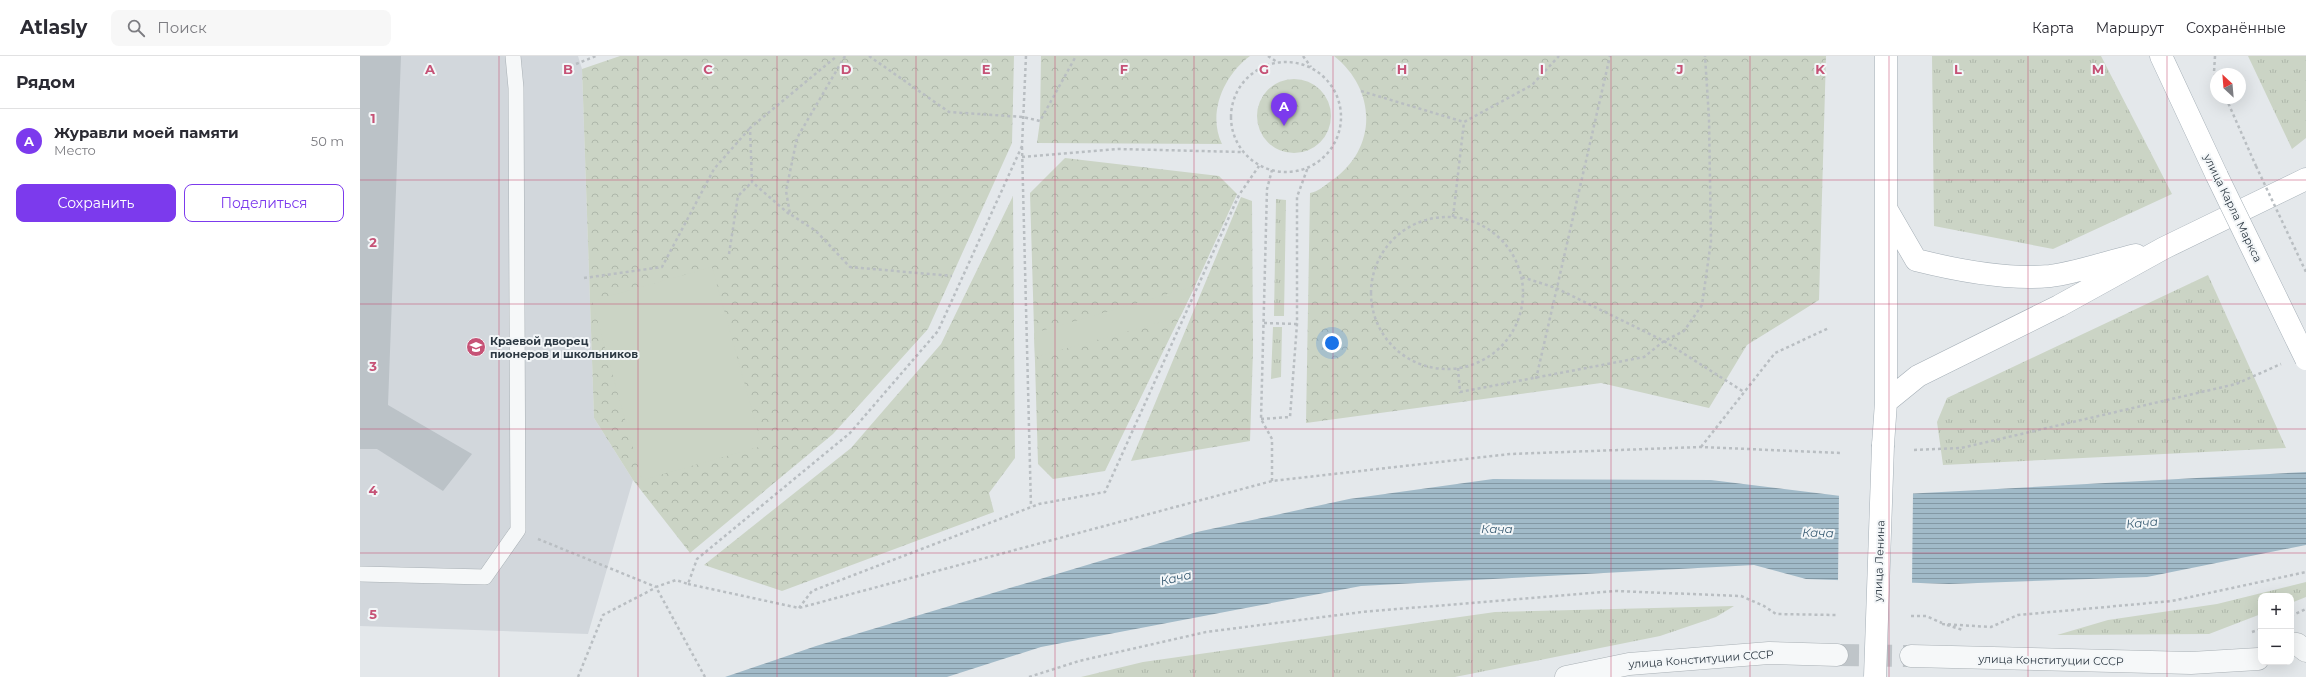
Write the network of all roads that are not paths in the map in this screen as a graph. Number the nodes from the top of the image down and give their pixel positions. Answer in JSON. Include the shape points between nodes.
{"nodes":[{"id":1,"x":513,"y":56,"type":"edge"},
{"id":2,"x":1886,"y":56,"type":"edge"},
{"id":3,"x":2162,"y":56,"type":"edge"},
{"id":4,"x":2306,"y":179,"type":"edge"},
{"id":5,"x":1886,"y":208,"type":"junction"},
{"id":6,"x":2164,"y":248,"type":"junction"},
{"id":7,"x":2306,"y":359,"type":"edge"},
{"id":8,"x":1886,"y":402,"type":"junction"},
{"id":9,"x":360,"y":574,"type":"edge"},
{"id":10,"x":1837,"y":655,"type":"tunnel mouth"},
{"id":11,"x":1910,"y":656,"type":"tunnel mouth"},
{"id":12,"x":2191,"y":663,"type":"junction"},
{"id":13,"x":2258,"y":663,"type":"edge"},
{"id":14,"x":1566,"y":677,"type":"edge"},
{"id":15,"x":1875,"y":677,"type":"edge"},
{"id":16,"x":2236,"y":677,"type":"edge"}],
"edges":[{"from":1,"to":9,"type":"lane","via":[[516,96],[518,530],[485,577]]},
{"from":2,"to":5,"type":"main road","name":"улица Ленина"},
{"from":3,"to":7,"type":"main road","name":"улица Карла Маркса","bridge":true},
{"from":4,"to":6,"type":"main road"},
{"from":5,"to":6,"type":"main road","via":[[1916,260],[1963,270],[2050,276]]},
{"from":5,"to":8,"type":"main road","name":"улица Ленина"},
{"from":6,"to":8,"type":"main road","via":[[2059,306],[1918,376]]},
{"from":8,"to":15,"type":"main road","name":"улица Ленина","bridge":true},
{"from":10,"to":14,"type":"street","name":"улица Конституции СССР","via":[[1769,653],[1629,664]]},
{"from":11,"to":12,"type":"street","name":"улица Конституции СССР"},
{"from":12,"to":13,"type":"street"},
{"from":12,"to":16,"type":"street"}]}
